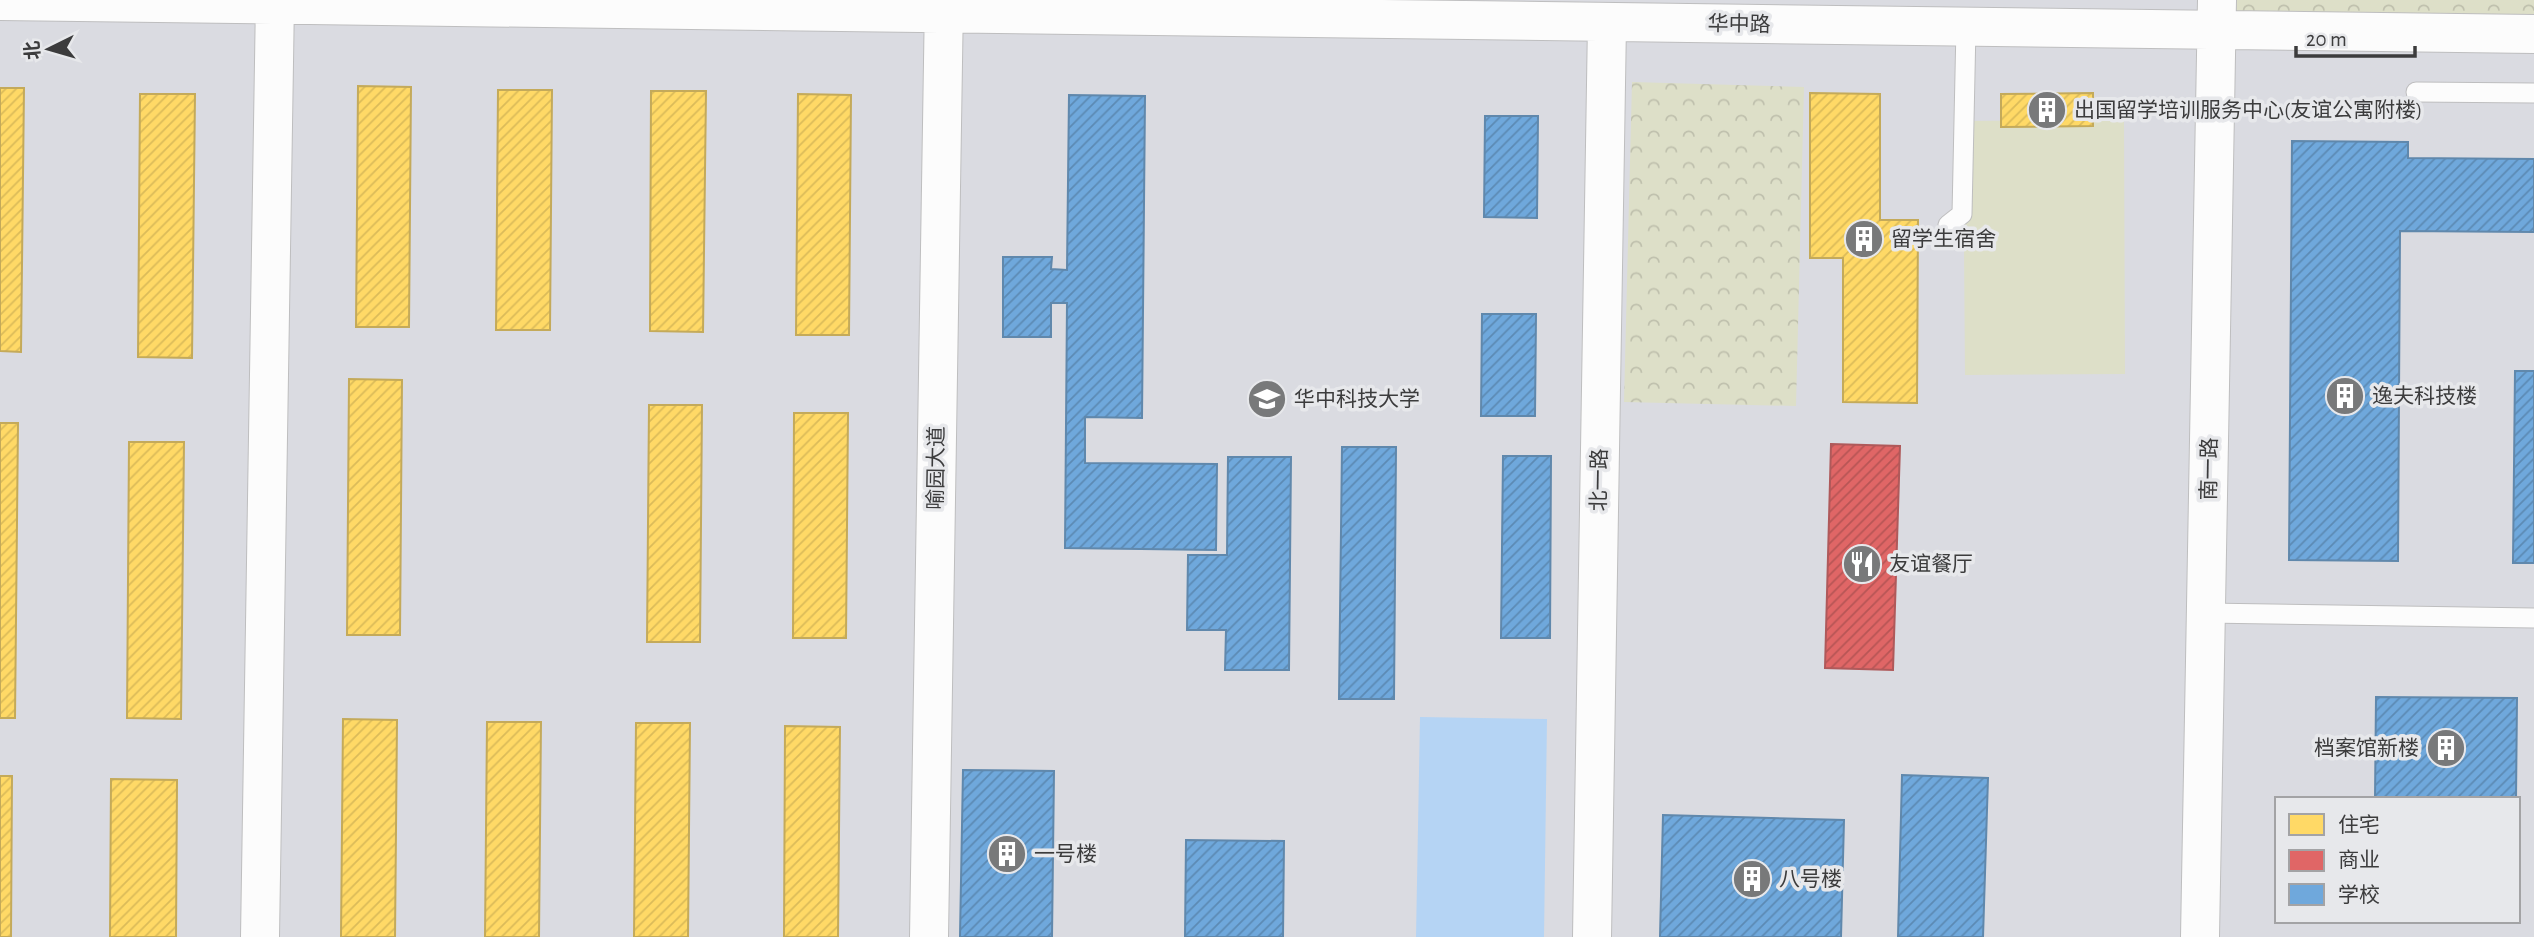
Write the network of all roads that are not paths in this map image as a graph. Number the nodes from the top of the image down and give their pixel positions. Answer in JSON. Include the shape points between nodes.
{"nodes":[{"id":1,"x":0,"y":1,"type":"edge"},
{"id":2,"x":275,"y":2,"type":"edge"},
{"id":3,"x":944,"y":7,"type":"edge"},
{"id":4,"x":2217,"y":15,"type":"edge"},
{"id":5,"x":1606,"y":23,"type":"junction"},
{"id":6,"x":1966,"y":27,"type":"junction"},
{"id":7,"x":2534,"y":34,"type":"edge"},
{"id":8,"x":2416,"y":92,"type":"dead end"},
{"id":9,"x":2534,"y":93,"type":"edge"},
{"id":10,"x":1948,"y":225,"type":"dead end"},
{"id":11,"x":2206,"y":613,"type":"junction"},
{"id":12,"x":2534,"y":618,"type":"edge"},
{"id":13,"x":260,"y":937,"type":"edge"},
{"id":14,"x":929,"y":937,"type":"edge"},
{"id":15,"x":1592,"y":937,"type":"edge"},
{"id":16,"x":2200,"y":937,"type":"edge"}],
"edges":[{"from":1,"to":2,"type":"street","name":"华中路"},
{"from":2,"to":3,"type":"street","name":"华中路"},
{"from":2,"to":13,"type":"street"},
{"from":3,"to":5,"type":"street","name":"华中路"},
{"from":3,"to":14,"type":"street","name":"喻园大道"},
{"from":4,"to":6,"type":"street","name":"华中路"},
{"from":4,"to":7,"type":"street","name":"华中路"},
{"from":4,"to":11,"type":"street","name":"南一路"},
{"from":5,"to":6,"type":"street","name":"华中路"},
{"from":5,"to":15,"type":"street","name":"北一路"},
{"from":6,"to":10,"type":"lane","via":[[1962,214]]},
{"from":8,"to":9,"type":"lane"},
{"from":11,"to":12,"type":"lane"},
{"from":11,"to":16,"type":"street","name":"南一路"}]}
